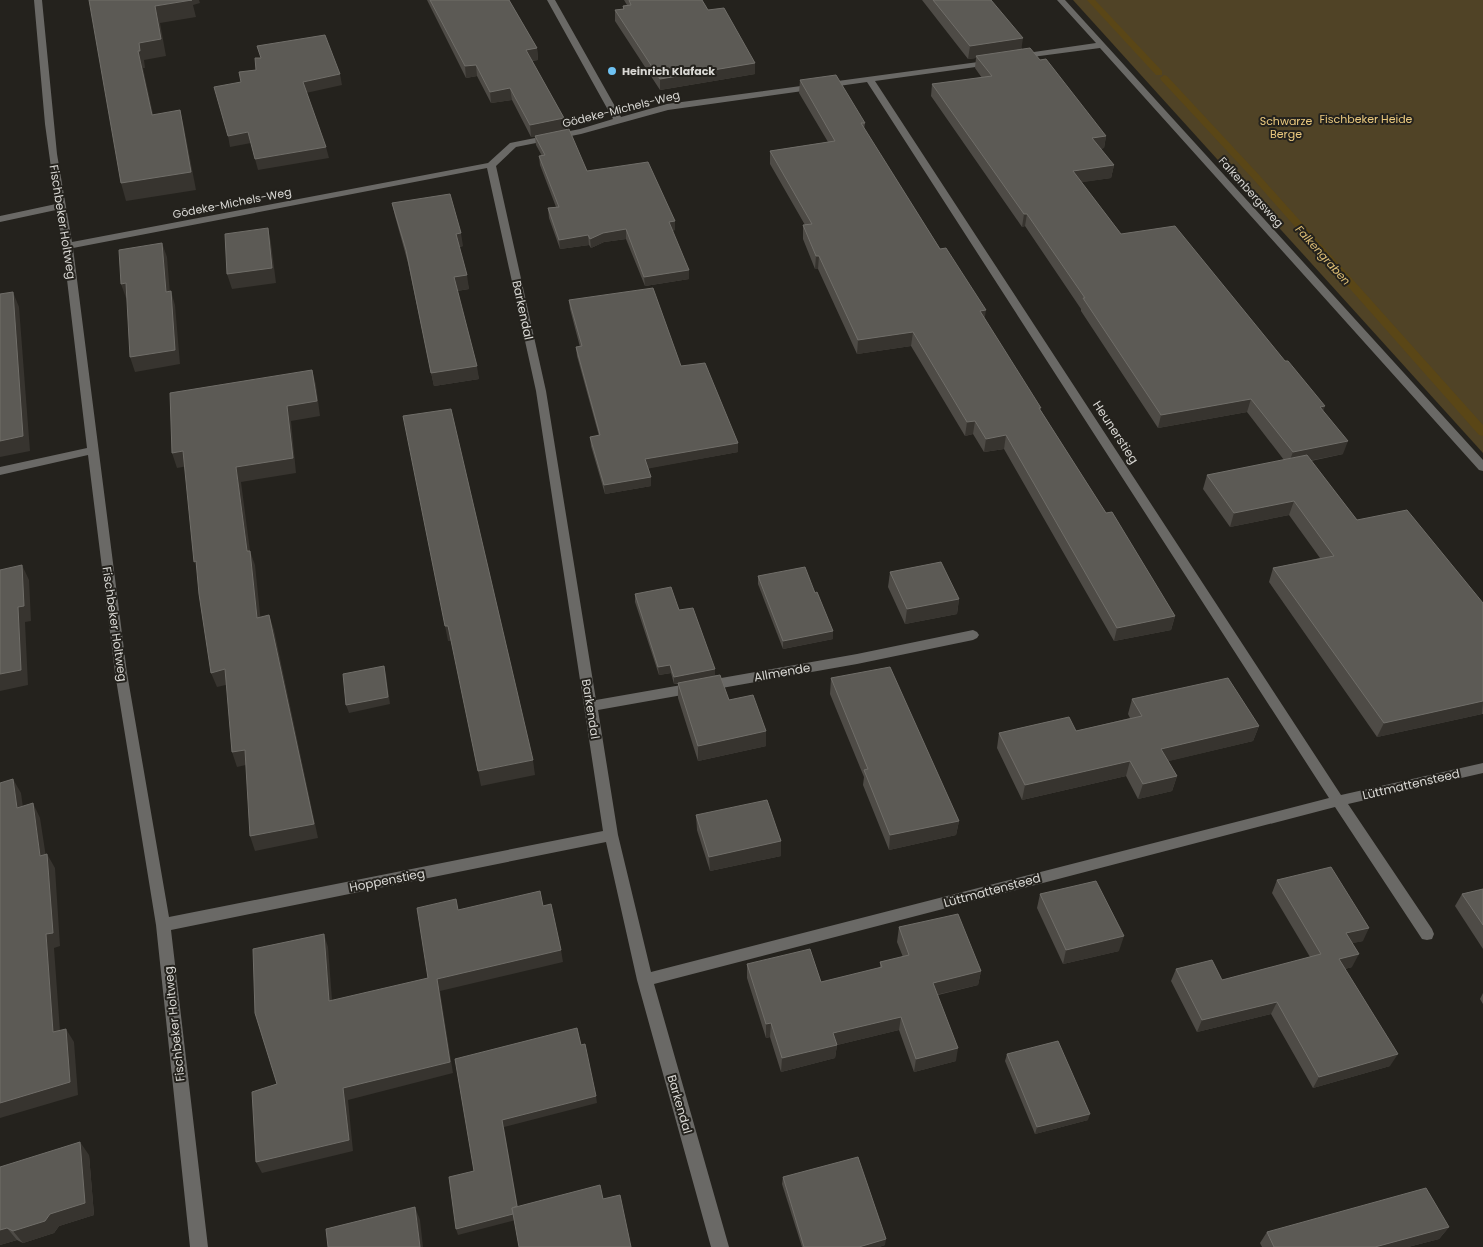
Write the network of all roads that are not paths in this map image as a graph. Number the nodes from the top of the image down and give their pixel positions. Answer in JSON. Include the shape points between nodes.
{"nodes":[{"id":1,"x":38,"y":0,"type":"edge"},
{"id":2,"x":551,"y":0,"type":"edge"},
{"id":3,"x":1061,"y":0,"type":"edge"},
{"id":4,"x":1102,"y":45,"type":"junction"},
{"id":5,"x":870,"y":79,"type":"junction"},
{"id":6,"x":618,"y":120,"type":"junction"},
{"id":7,"x":491,"y":165,"type":"junction"},
{"id":8,"x":60,"y":206,"type":"junction"},
{"id":9,"x":0,"y":219,"type":"edge"},
{"id":10,"x":68,"y":246,"type":"junction"},
{"id":11,"x":92,"y":451,"type":"junction"},
{"id":12,"x":1483,"y":467,"type":"edge"},
{"id":13,"x":0,"y":471,"type":"edge"},
{"id":14,"x":973,"y":635,"type":"dead end"},
{"id":15,"x":591,"y":706,"type":"junction"},
{"id":16,"x":1483,"y":768,"type":"edge"},
{"id":17,"x":1338,"y":800,"type":"junction"},
{"id":18,"x":610,"y":835,"type":"junction"},
{"id":19,"x":163,"y":925,"type":"junction"},
{"id":20,"x":1427,"y":934,"type":"dead end"},
{"id":21,"x":645,"y":980,"type":"junction"},
{"id":22,"x":199,"y":1247,"type":"edge"},
{"id":23,"x":720,"y":1247,"type":"edge"}],
"edges":[{"from":1,"to":8,"type":"street","name":"Fischbeker Holtweg","via":[[47,114]]},
{"from":2,"to":6,"type":"street"},
{"from":3,"to":4,"type":"street","name":"Falkenbergsweg"},
{"from":4,"to":5,"type":"street","name":"Gödeke-Michels-Weg"},
{"from":4,"to":12,"type":"street","name":"Falkenbergsweg"},
{"from":5,"to":6,"type":"street","name":"Gödeke-Michels-Weg","via":[[667,108]]},
{"from":5,"to":17,"type":"street","name":"Heunerstieg"},
{"from":6,"to":7,"type":"street","name":"Gödeke-Michels-Weg","via":[[513,145]]},
{"from":7,"to":10,"type":"street","name":"Gödeke-Michels-Weg"},
{"from":7,"to":15,"type":"street","name":"Barkendal","via":[[541,391]]},
{"from":8,"to":9,"type":"street"},
{"from":8,"to":10,"type":"street","name":"Fischbeker Holtweg"},
{"from":10,"to":11,"type":"street","name":"Fischbeker Holtweg"},
{"from":11,"to":13,"type":"street"},
{"from":11,"to":19,"type":"street","name":"Fischbeker Holtweg","via":[[121,673]]},
{"from":14,"to":15,"type":"street","name":"Allmende"},
{"from":15,"to":18,"type":"street","name":"Barkendal"},
{"from":16,"to":17,"type":"street","name":"Lüttmattensteed"},
{"from":17,"to":20,"type":"street"},
{"from":17,"to":21,"type":"street","name":"Lüttmattensteed"},
{"from":18,"to":19,"type":"street","name":"Hoppenstieg"},
{"from":18,"to":21,"type":"street","name":"Barkendal"},
{"from":19,"to":22,"type":"street","name":"Fischbeker Holtweg"},
{"from":21,"to":23,"type":"street","name":"Barkendal"}]}
